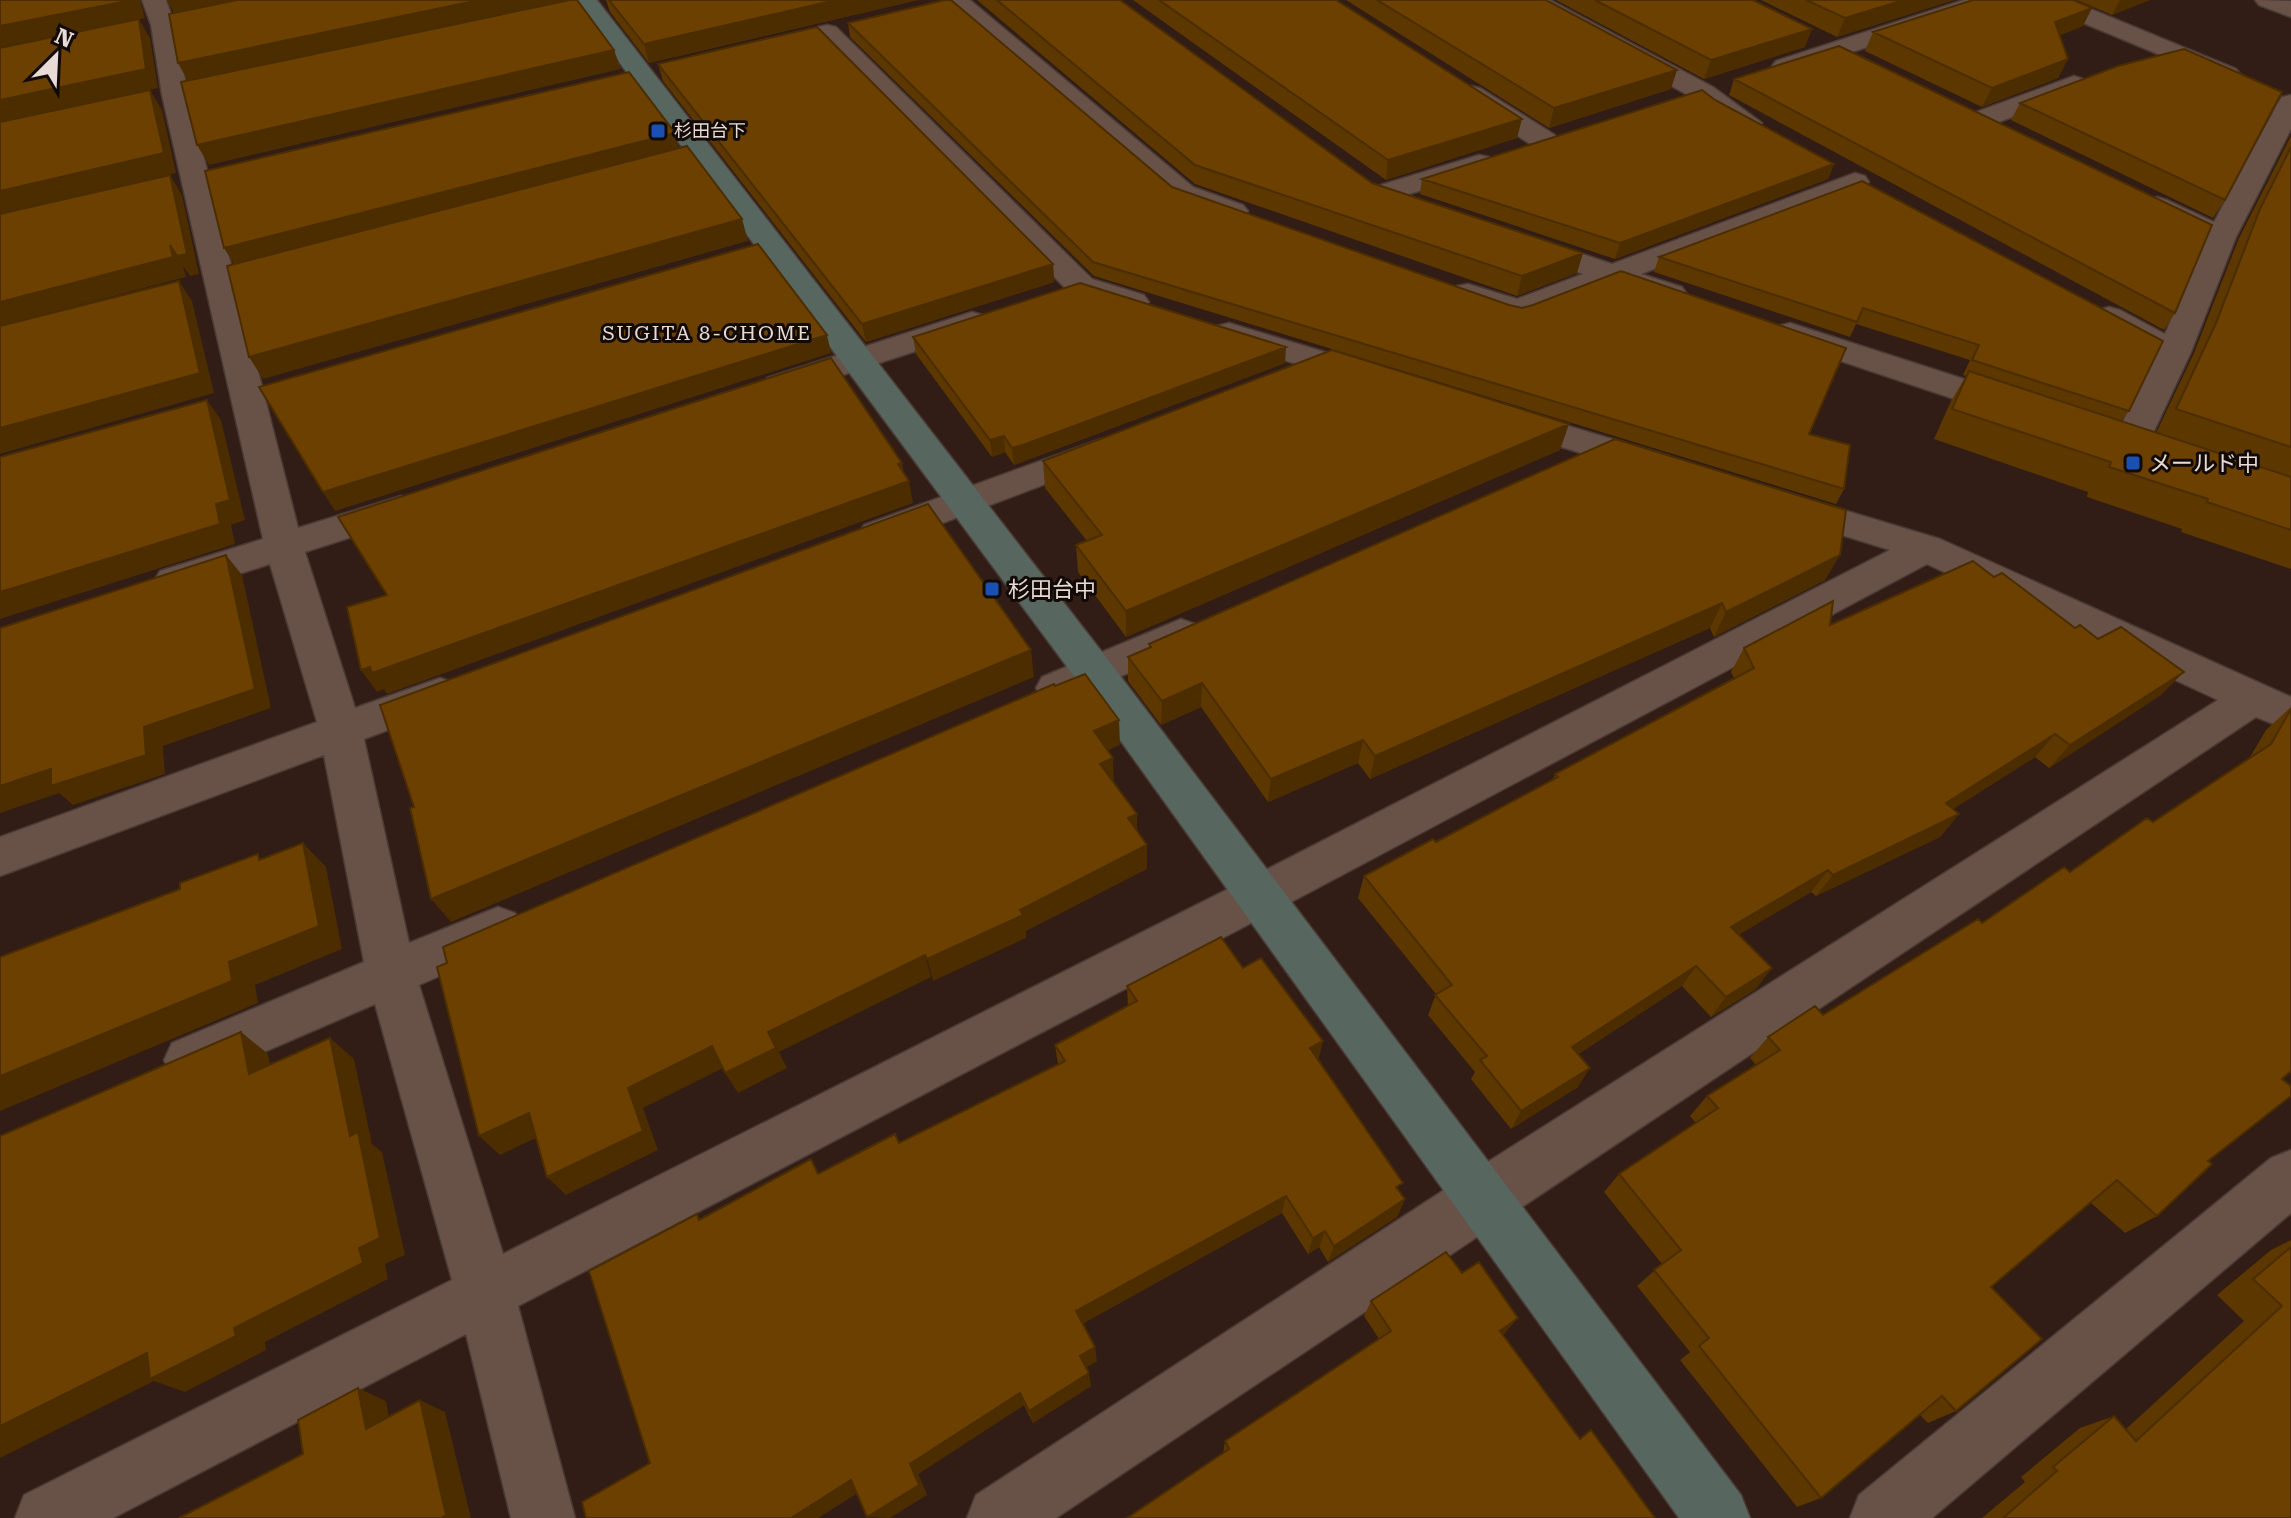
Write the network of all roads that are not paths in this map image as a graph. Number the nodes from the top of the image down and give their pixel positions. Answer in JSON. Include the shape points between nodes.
{"nodes":[{"id":1,"x":619,"y":0,"type":"edge"},
{"id":2,"x":959,"y":0,"type":"edge"},
{"id":3,"x":1532,"y":0,"type":"edge"},
{"id":4,"x":2048,"y":0,"type":"edge"},
{"id":5,"x":2267,"y":0,"type":"edge"},
{"id":6,"x":587,"y":3,"type":"edge"},
{"id":7,"x":1965,"y":3,"type":"edge"},
{"id":8,"x":928,"y":8,"type":"edge"},
{"id":9,"x":2291,"y":10,"type":"edge"},
{"id":10,"x":559,"y":13,"type":"edge"},
{"id":11,"x":161,"y":19,"type":"edge"},
{"id":12,"x":1798,"y":31,"type":"edge"},
{"id":13,"x":826,"y":32,"type":"edge"},
{"id":14,"x":1837,"y":49,"type":"junction"},
{"id":15,"x":2166,"y":49,"type":"junction"},
{"id":16,"x":2137,"y":60,"type":"edge"},
{"id":17,"x":1865,"y":64,"type":"edge"},
{"id":18,"x":1763,"y":74,"type":"edge"},
{"id":19,"x":2094,"y":76,"type":"edge"},
{"id":20,"x":1454,"y":83,"type":"edge"},
{"id":21,"x":1734,"y":83,"type":"edge"},
{"id":22,"x":1704,"y":93,"type":"junction"},
{"id":23,"x":1675,"y":102,"type":"edge"},
{"id":24,"x":2291,"y":102,"type":"edge"},
{"id":25,"x":1951,"y":106,"type":"edge"},
{"id":26,"x":1980,"y":120,"type":"junction"},
{"id":27,"x":1574,"y":132,"type":"edge"},
{"id":28,"x":2008,"y":133,"type":"edge"},
{"id":29,"x":1775,"y":137,"type":"edge"},
{"id":30,"x":1545,"y":141,"type":"junction"},
{"id":31,"x":1829,"y":167,"type":"edge"},
{"id":32,"x":1355,"y":176,"type":"edge"},
{"id":33,"x":1855,"y":182,"type":"junction"},
{"id":34,"x":1381,"y":194,"type":"junction"},
{"id":35,"x":2136,"y":196,"type":"edge"},
{"id":36,"x":1883,"y":197,"type":"edge"},
{"id":37,"x":1424,"y":209,"type":"edge"},
{"id":38,"x":1255,"y":219,"type":"edge"},
{"id":39,"x":1496,"y":234,"type":"edge"},
{"id":40,"x":2221,"y":237,"type":"junction"},
{"id":41,"x":1611,"y":274,"type":"junction"},
{"id":42,"x":1445,"y":285,"type":"edge"},
{"id":43,"x":1700,"y":303,"type":"edge"},
{"id":44,"x":2091,"y":307,"type":"edge"},
{"id":45,"x":1006,"y":311,"type":"edge"},
{"id":46,"x":1759,"y":323,"type":"edge"},
{"id":47,"x":2174,"y":352,"type":"junction"},
{"id":48,"x":857,"y":360,"type":"junction"},
{"id":49,"x":1325,"y":363,"type":"junction"},
{"id":50,"x":1267,"y":385,"type":"edge"},
{"id":51,"x":1399,"y":385,"type":"edge"},
{"id":52,"x":751,"y":394,"type":"edge"},
{"id":53,"x":1472,"y":408,"type":"edge"},
{"id":54,"x":2041,"y":416,"type":"edge"},
{"id":55,"x":1137,"y":435,"type":"edge"},
{"id":56,"x":2100,"y":436,"type":"edge"},
{"id":57,"x":2129,"y":446,"type":"junction"},
{"id":58,"x":1604,"y":448,"type":"junction"},
{"id":59,"x":2159,"y":456,"type":"edge"},
{"id":60,"x":1546,"y":474,"type":"edge"},
{"id":61,"x":1692,"y":475,"type":"edge"},
{"id":62,"x":1750,"y":494,"type":"edge"},
{"id":63,"x":435,"y":497,"type":"edge"},
{"id":64,"x":964,"y":502,"type":"junction"},
{"id":65,"x":284,"y":546,"type":"junction"},
{"id":66,"x":845,"y":546,"type":"edge"},
{"id":67,"x":1926,"y":548,"type":"junction"},
{"id":68,"x":150,"y":589,"type":"edge"},
{"id":69,"x":1211,"y":621,"type":"edge"},
{"id":70,"x":1094,"y":672,"type":"junction"},
{"id":71,"x":474,"y":682,"type":"edge"},
{"id":72,"x":1021,"y":703,"type":"edge"},
{"id":73,"x":2272,"y":706,"type":"edge"},
{"id":74,"x":341,"y":731,"type":"junction"},
{"id":75,"x":0,"y":857,"type":"edge"},
{"id":76,"x":1261,"y":895,"type":"junction"},
{"id":77,"x":537,"y":911,"type":"edge"},
{"id":78,"x":391,"y":974,"type":"junction"},
{"id":79,"x":159,"y":1073,"type":"edge"},
{"id":80,"x":2291,"y":1177,"type":"edge"},
{"id":81,"x":1484,"y":1197,"type":"junction"},
{"id":82,"x":485,"y":1292,"type":"junction"},
{"id":83,"x":47,"y":1518,"type":"edge"},
{"id":84,"x":543,"y":1518,"type":"edge"},
{"id":85,"x":999,"y":1518,"type":"edge"},
{"id":86,"x":1718,"y":1518,"type":"edge"},
{"id":87,"x":1882,"y":1518,"type":"edge"}],
"edges":[{"from":1,"to":6,"type":"street"},
{"from":2,"to":8,"type":"street"},
{"from":2,"to":38,"type":"street","via":[[1183,193]]},
{"from":3,"to":22,"type":"street"},
{"from":4,"to":15,"type":"street"},
{"from":5,"to":9,"type":"street"},
{"from":6,"to":10,"type":"street"},
{"from":6,"to":48,"type":"street","via":[[642,75],[686,158],[756,251]]},
{"from":7,"to":14,"type":"street"},
{"from":11,"to":65,"type":"street"},
{"from":12,"to":14,"type":"street"},
{"from":13,"to":49,"type":"street","via":[[1066,291],[1181,318]]},
{"from":14,"to":17,"type":"street"},
{"from":14,"to":18,"type":"street"},
{"from":15,"to":16,"type":"street"},
{"from":15,"to":24,"type":"street"},
{"from":19,"to":26,"type":"street"},
{"from":20,"to":30,"type":"street"},
{"from":21,"to":22,"type":"street"},
{"from":22,"to":23,"type":"street"},
{"from":22,"to":29,"type":"street"},
{"from":24,"to":40,"type":"street"},
{"from":25,"to":26,"type":"street"},
{"from":26,"to":28,"type":"street"},
{"from":27,"to":30,"type":"street"},
{"from":30,"to":34,"type":"street"},
{"from":31,"to":33,"type":"street"},
{"from":32,"to":34,"type":"street"},
{"from":33,"to":36,"type":"street"},
{"from":33,"to":41,"type":"street"},
{"from":34,"to":37,"type":"street"},
{"from":35,"to":40,"type":"street"},
{"from":39,"to":41,"type":"street"},
{"from":40,"to":47,"type":"street"},
{"from":41,"to":42,"type":"street","via":[[1517,310]]},
{"from":41,"to":43,"type":"street"},
{"from":44,"to":47,"type":"street"},
{"from":45,"to":48,"type":"street"},
{"from":46,"to":54,"type":"street"},
{"from":47,"to":57,"type":"street"},
{"from":48,"to":52,"type":"street"},
{"from":48,"to":64,"type":"street"},
{"from":49,"to":50,"type":"street"},
{"from":49,"to":51,"type":"street"},
{"from":53,"to":58,"type":"street"},
{"from":55,"to":64,"type":"street"},
{"from":56,"to":57,"type":"street"},
{"from":57,"to":59,"type":"street"},
{"from":58,"to":60,"type":"street"},
{"from":58,"to":61,"type":"street"},
{"from":62,"to":67,"type":"street"},
{"from":63,"to":65,"type":"street"},
{"from":64,"to":66,"type":"street"},
{"from":64,"to":70,"type":"street"},
{"from":65,"to":68,"type":"street"},
{"from":65,"to":74,"type":"street"},
{"from":67,"to":73,"type":"street"},
{"from":67,"to":76,"type":"street"},
{"from":69,"to":70,"type":"street"},
{"from":70,"to":72,"type":"street"},
{"from":70,"to":76,"type":"street"},
{"from":71,"to":74,"type":"street"},
{"from":73,"to":81,"type":"street"},
{"from":74,"to":75,"type":"street"},
{"from":74,"to":78,"type":"street"},
{"from":76,"to":81,"type":"street"},
{"from":76,"to":82,"type":"street"},
{"from":77,"to":78,"type":"street"},
{"from":78,"to":79,"type":"street"},
{"from":78,"to":82,"type":"street"},
{"from":80,"to":87,"type":"street"},
{"from":81,"to":85,"type":"street"},
{"from":81,"to":86,"type":"street"},
{"from":82,"to":83,"type":"street"},
{"from":82,"to":84,"type":"street"}]}
